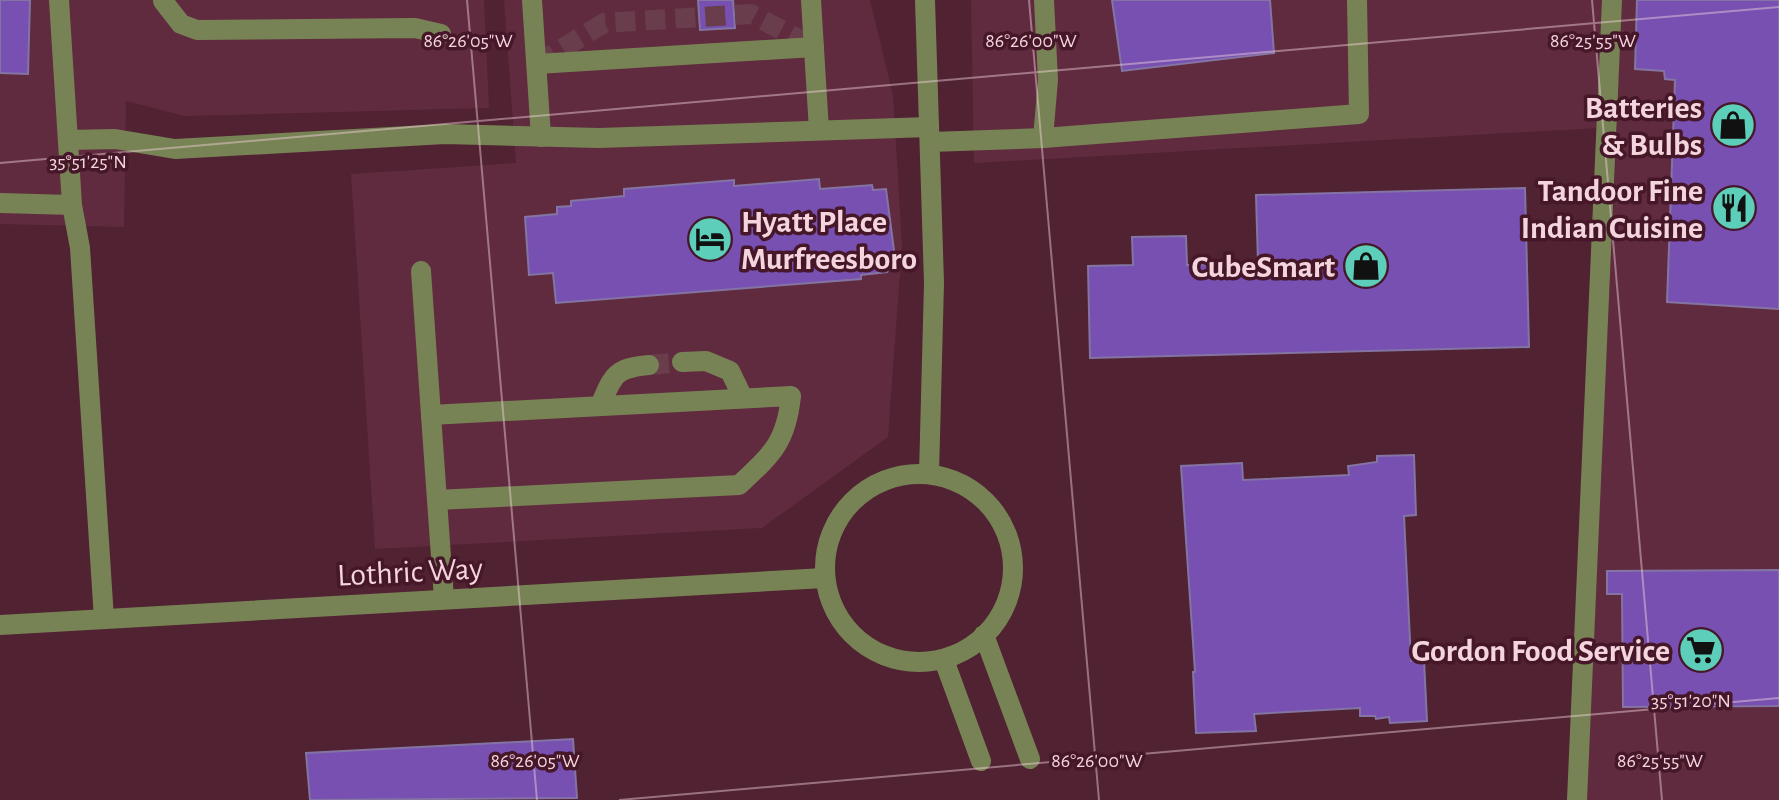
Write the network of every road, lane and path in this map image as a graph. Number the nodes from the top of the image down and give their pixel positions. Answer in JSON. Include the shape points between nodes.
{"nodes":[{"id":1,"x":59,"y":0,"type":"edge"},
{"id":2,"x":532,"y":0,"type":"edge"},
{"id":3,"x":811,"y":0,"type":"edge"},
{"id":4,"x":925,"y":0,"type":"edge"},
{"id":5,"x":1044,"y":0,"type":"edge"},
{"id":6,"x":1357,"y":0,"type":"edge"},
{"id":7,"x":1612,"y":0,"type":"edge"},
{"id":8,"x":163,"y":1,"type":"edge"},
{"id":9,"x":441,"y":34,"type":"dead end"},
{"id":10,"x":814,"y":47,"type":"junction"},
{"id":11,"x":537,"y":64,"type":"junction"},
{"id":12,"x":819,"y":130,"type":"junction"},
{"id":13,"x":930,"y":134,"type":"junction"},
{"id":14,"x":541,"y":137,"type":"junction"},
{"id":15,"x":1043,"y":138,"type":"junction"},
{"id":16,"x":68,"y":140,"type":"junction"},
{"id":17,"x":0,"y":203,"type":"edge"},
{"id":18,"x":72,"y":205,"type":"junction"},
{"id":19,"x":421,"y":271,"type":"dead end"},
{"id":20,"x":682,"y":362,"type":"tunnel mouth"},
{"id":21,"x":649,"y":365,"type":"tunnel mouth"},
{"id":22,"x":743,"y":398,"type":"junction"},
{"id":23,"x":600,"y":406,"type":"junction"},
{"id":24,"x":431,"y":415,"type":"junction"},
{"id":25,"x":929,"y":474,"type":"junction"},
{"id":26,"x":437,"y":500,"type":"junction"},
{"id":27,"x":824,"y":578,"type":"junction"},
{"id":28,"x":444,"y":599,"type":"junction"},
{"id":29,"x":104,"y":619,"type":"junction"},
{"id":30,"x":0,"y":625,"type":"edge"},
{"id":31,"x":984,"y":635,"type":"junction"},
{"id":32,"x":944,"y":660,"type":"junction"},
{"id":33,"x":1030,"y":759,"type":"dead end"},
{"id":34,"x":981,"y":761,"type":"dead end"},
{"id":35,"x":1577,"y":800,"type":"edge"}],
"edges":[{"from":1,"to":16,"type":"lane"},
{"from":2,"to":11,"type":"lane"},
{"from":3,"to":10,"type":"lane"},
{"from":4,"to":13,"type":"lane"},
{"from":5,"to":15,"type":"lane","via":[[1048,80]]},
{"from":6,"to":15,"type":"lane","via":[[1359,114]]},
{"from":7,"to":35,"type":"lane"},
{"from":8,"to":9,"type":"lane","via":[[181,24],[197,30],[415,28]]},
{"from":10,"to":11,"type":"lane"},
{"from":10,"to":12,"type":"lane"},
{"from":11,"to":14,"type":"lane"},
{"from":12,"to":13,"type":"lane"},
{"from":12,"to":14,"type":"lane"},
{"from":13,"to":15,"type":"lane"},
{"from":13,"to":25,"type":"lane","via":[[934,283]]},
{"from":14,"to":16,"type":"lane","via":[[445,134],[175,149],[115,139]]},
{"from":16,"to":18,"type":"lane"},
{"from":17,"to":18,"type":"lane"},
{"from":18,"to":29,"type":"lane","via":[[80,248]]},
{"from":19,"to":24,"type":"lane"},
{"from":20,"to":22,"type":"lane","via":[[706,361],[730,371]]},
{"from":21,"to":23,"type":"lane","via":[[625,367],[611,380]]},
{"from":22,"to":23,"type":"lane"},
{"from":22,"to":26,"type":"lane","via":[[791,396],[776,450],[739,485]]},
{"from":23,"to":24,"type":"lane"},
{"from":24,"to":26,"type":"lane"},
{"from":25,"to":27,"type":"lane","via":[[880,481],[855,497],[836,520],[826,548]]},
{"from":25,"to":31,"type":"lane","via":[[967,486],[990,505],[1006,530],[1014,558],[1011,591],[998,621]]},
{"from":26,"to":28,"type":"lane"},
{"from":27,"to":28,"type":"lane","name":"Lothric Way"},
{"from":27,"to":32,"type":"lane","via":[[833,609],[853,636],[880,655],[912,662]]},
{"from":28,"to":29,"type":"lane","name":"Lothric Way"},
{"from":29,"to":30,"type":"lane","name":"Lothric Way"},
{"from":31,"to":32,"type":"lane"},
{"from":31,"to":33,"type":"lane"},
{"from":32,"to":34,"type":"lane"}]}
